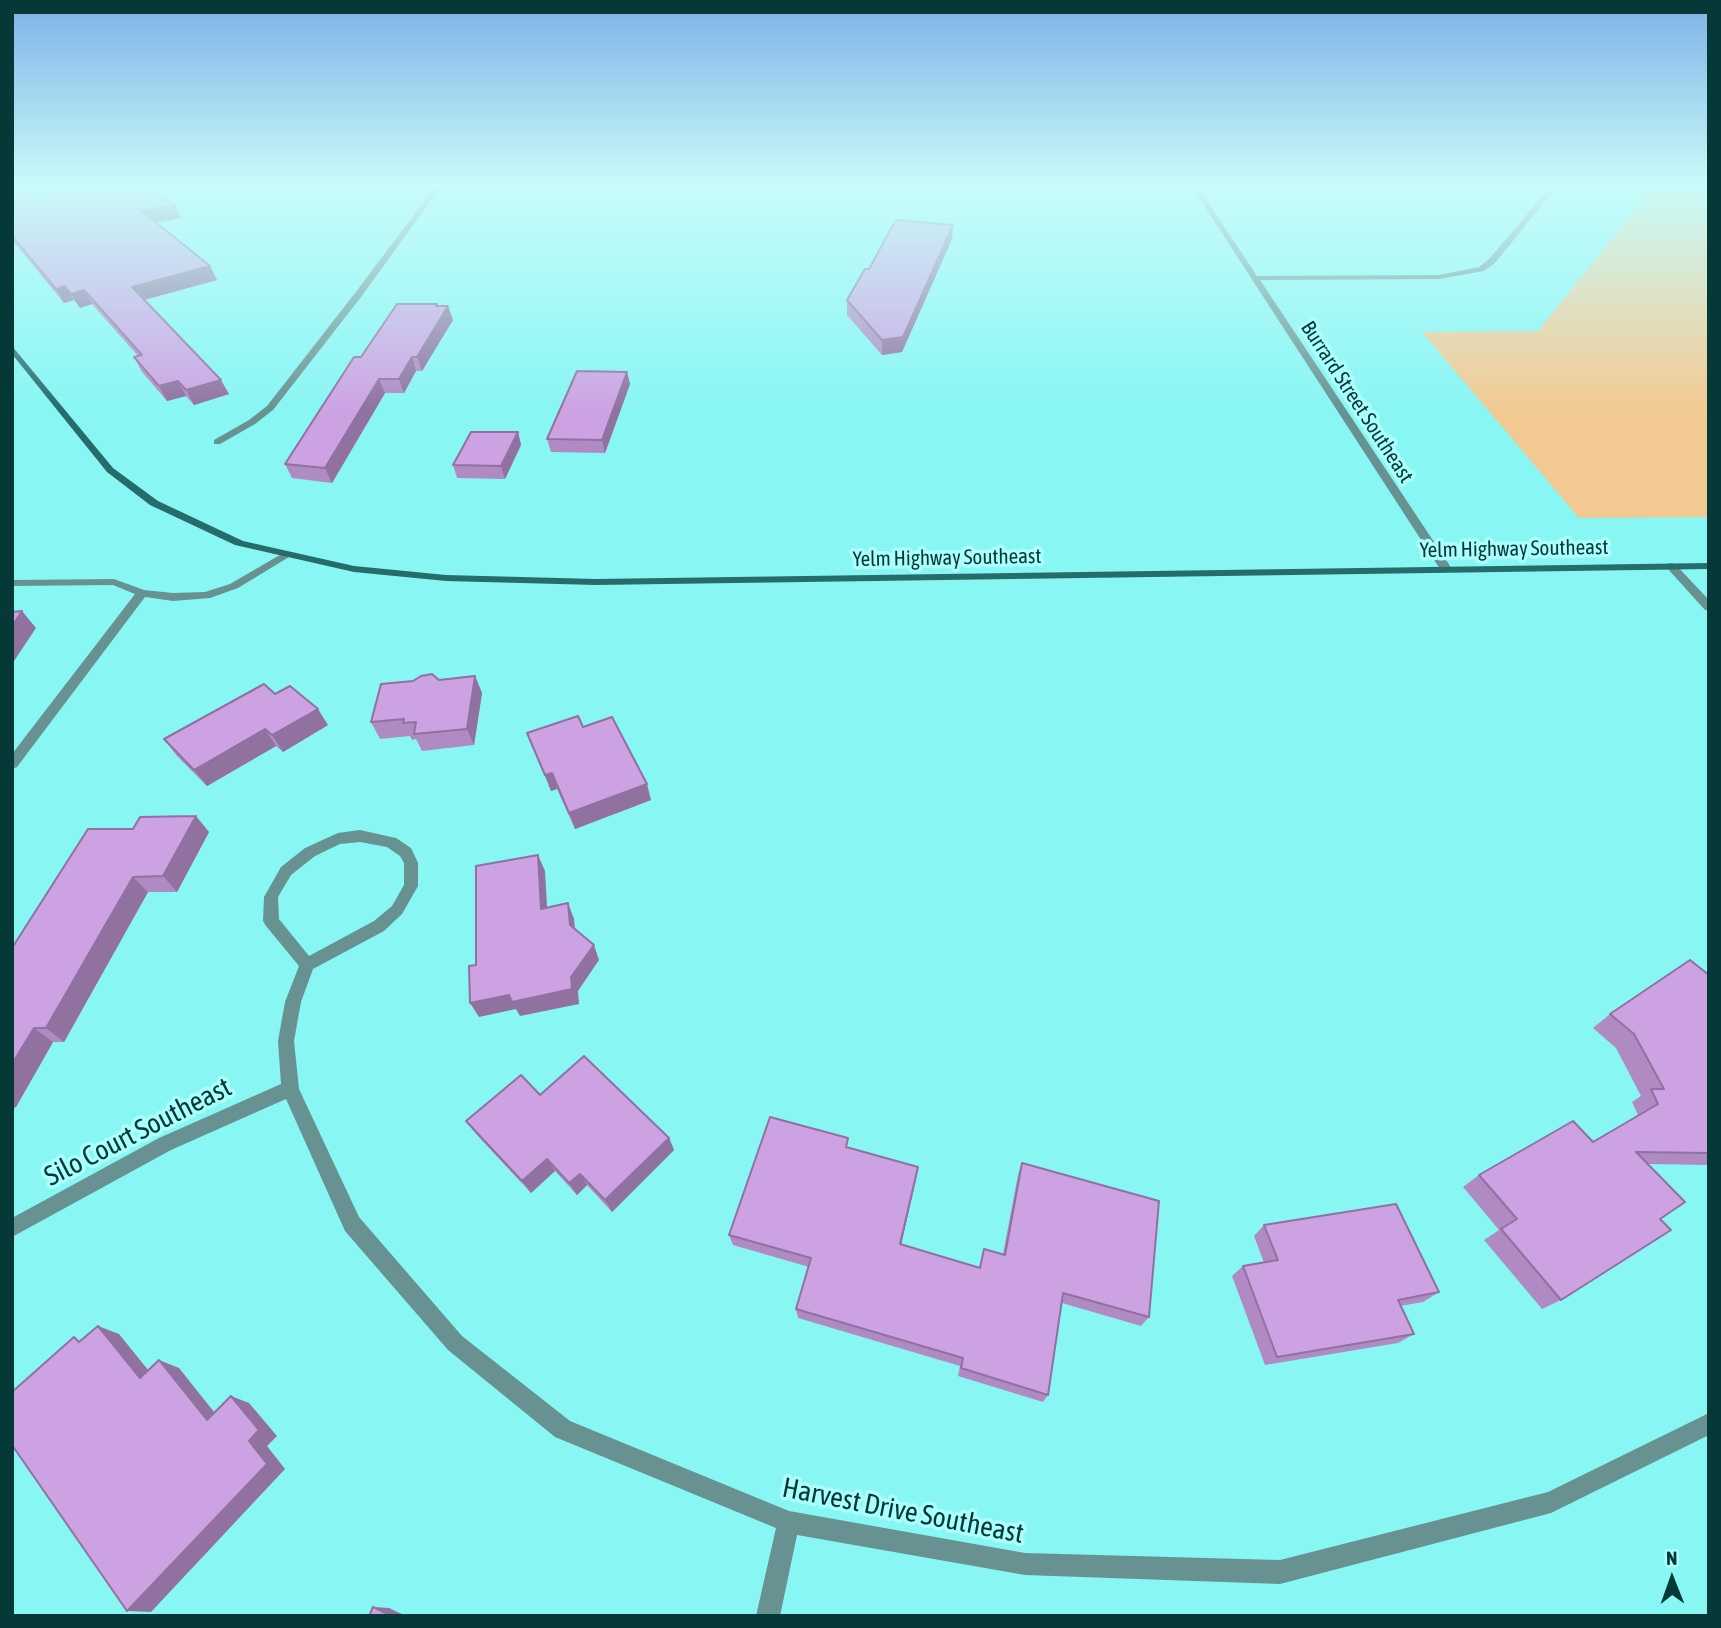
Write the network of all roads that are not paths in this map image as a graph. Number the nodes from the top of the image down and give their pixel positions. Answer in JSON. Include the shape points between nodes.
{"nodes":[{"id":1,"x":384,"y":260,"type":"edge"},
{"id":2,"x":1243,"y":260,"type":"edge"},
{"id":3,"x":1493,"y":260,"type":"edge"},
{"id":4,"x":1255,"y":278,"type":"junction"},
{"id":5,"x":12,"y":348,"type":"edge"},
{"id":6,"x":217,"y":442,"type":"dead end"},
{"id":7,"x":285,"y":555,"type":"junction"},
{"id":8,"x":1671,"y":566,"type":"junction"},
{"id":9,"x":1709,"y":566,"type":"edge"},
{"id":10,"x":1446,"y":569,"type":"junction"},
{"id":11,"x":12,"y":583,"type":"edge"},
{"id":12,"x":142,"y":593,"type":"junction"},
{"id":13,"x":1709,"y":607,"type":"edge"},
{"id":14,"x":12,"y":764,"type":"edge"},
{"id":15,"x":307,"y":965,"type":"junction"},
{"id":16,"x":290,"y":1089,"type":"junction"},
{"id":17,"x":12,"y":1228,"type":"edge"},
{"id":18,"x":1709,"y":1424,"type":"edge"},
{"id":19,"x":789,"y":1522,"type":"junction"},
{"id":20,"x":768,"y":1616,"type":"edge"}],
"edges":[{"from":1,"to":6,"type":"street","via":[[270,408]]},
{"from":2,"to":4,"type":"street","name":"Burrard Street Southeast"},
{"from":3,"to":4,"type":"street","via":[[1481,269],[1439,276]]},
{"from":4,"to":10,"type":"street","name":"Burrard Street Southeast"},
{"from":5,"to":7,"type":"main road","name":"Yelm Highway Southeast","via":[[110,470],[154,503],[192,523],[239,543]]},
{"from":7,"to":10,"type":"main road","name":"Yelm Highway Southeast","via":[[354,569],[446,578],[596,582]]},
{"from":7,"to":12,"type":"street","via":[[234,586],[206,595]]},
{"from":8,"to":9,"type":"main road","name":"Yelm Highway Southeast"},
{"from":8,"to":10,"type":"main road","name":"Yelm Highway Southeast"},
{"from":8,"to":13,"type":"street"},
{"from":11,"to":12,"type":"street","via":[[114,582]]},
{"from":12,"to":14,"type":"street"},
{"from":15,"to":15,"type":"street","via":[[379,926],[397,910],[411,886],[411,863],[405,852],[382,838],[349,838],[310,852],[286,871],[271,897],[271,921]]},
{"from":15,"to":16,"type":"street","name":"Harvest Drive Southeast","via":[[293,1002],[286,1041]]},
{"from":16,"to":17,"type":"street","name":"Silo Court Southeast","via":[[165,1144]]},
{"from":16,"to":19,"type":"street","name":"Harvest Drive Southeast","via":[[352,1224],[456,1343],[563,1429]]},
{"from":18,"to":19,"type":"street","name":"Harvest Drive Southeast","via":[[1552,1502],[1280,1572],[1025,1564]]},
{"from":19,"to":20,"type":"street"}]}
